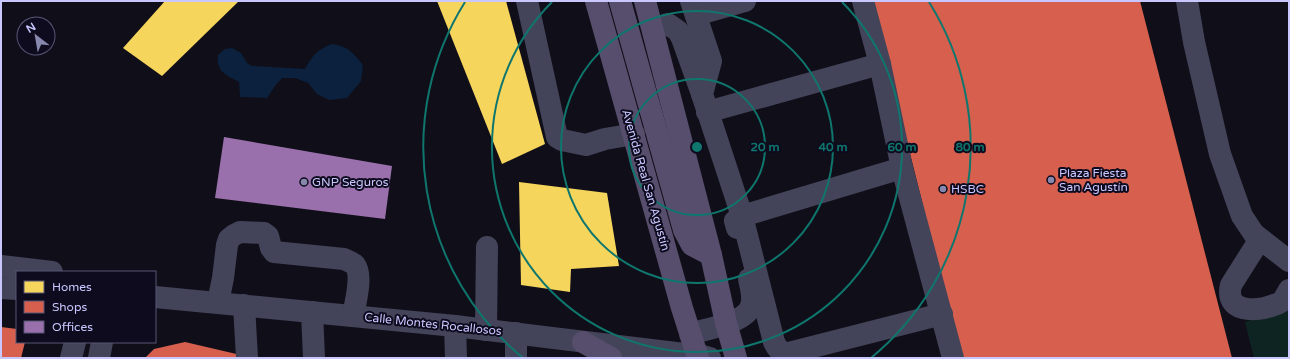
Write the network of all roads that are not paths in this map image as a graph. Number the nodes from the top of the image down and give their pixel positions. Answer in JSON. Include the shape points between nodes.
{"nodes":[{"id":1,"x":527,"y":1,"type":"edge"},
{"id":2,"x":596,"y":1,"type":"edge"},
{"id":3,"x":620,"y":1,"type":"edge"},
{"id":4,"x":645,"y":1,"type":"edge"},
{"id":5,"x":745,"y":1,"type":"edge"},
{"id":6,"x":864,"y":1,"type":"edge"},
{"id":7,"x":1187,"y":1,"type":"edge"},
{"id":8,"x":694,"y":8,"type":"edge"},
{"id":9,"x":653,"y":29,"type":"junction"},
{"id":10,"x":880,"y":64,"type":"junction"},
{"id":11,"x":705,"y":103,"type":"junction"},
{"id":12,"x":634,"y":134,"type":"junction"},
{"id":13,"x":902,"y":168,"type":"junction"},
{"id":14,"x":742,"y":216,"type":"junction"},
{"id":15,"x":1260,"y":239,"type":"junction"},
{"id":16,"x":487,"y":247,"type":"dead end"},
{"id":17,"x":711,"y":255,"type":"junction"},
{"id":18,"x":1289,"y":261,"type":"edge"},
{"id":19,"x":1,"y":266,"type":"edge"},
{"id":20,"x":44,"y":271,"type":"edge"},
{"id":21,"x":1,"y":288,"type":"edge"},
{"id":22,"x":16,"y":289,"type":"edge"},
{"id":23,"x":1289,"y":290,"type":"edge"},
{"id":24,"x":156,"y":297,"type":"edge"},
{"id":25,"x":218,"y":302,"type":"junction"},
{"id":26,"x":244,"y":305,"type":"junction"},
{"id":27,"x":312,"y":312,"type":"junction"},
{"id":28,"x":942,"y":314,"type":"junction"},
{"id":29,"x":353,"y":316,"type":"junction"},
{"id":30,"x":726,"y":323,"type":"junction"},
{"id":31,"x":455,"y":326,"type":"junction"},
{"id":32,"x":486,"y":330,"type":"junction"},
{"id":33,"x":516,"y":333,"type":"junction"},
{"id":34,"x":690,"y":334,"type":"junction"},
{"id":35,"x":583,"y":342,"type":"junction"},
{"id":36,"x":75,"y":343,"type":"edge"},
{"id":37,"x":102,"y":343,"type":"edge"},
{"id":38,"x":701,"y":357,"type":"edge"},
{"id":39,"x":71,"y":358,"type":"edge"},
{"id":40,"x":99,"y":358,"type":"edge"},
{"id":41,"x":247,"y":358,"type":"edge"},
{"id":42,"x":314,"y":358,"type":"edge"},
{"id":43,"x":456,"y":358,"type":"edge"},
{"id":44,"x":516,"y":358,"type":"edge"},
{"id":45,"x":611,"y":358,"type":"edge"},
{"id":46,"x":736,"y":358,"type":"edge"},
{"id":47,"x":953,"y":358,"type":"edge"}],
"edges":[{"from":1,"to":12,"type":"street","via":[[557,137],[586,144]]},
{"from":2,"to":12,"type":"main road","name":"Avenida Real San Agustín"},
{"from":3,"to":17,"type":"main road","via":[[684,230],[692,245]]},
{"from":4,"to":9,"type":"main road"},
{"from":5,"to":8,"type":"street"},
{"from":6,"to":10,"type":"street"},
{"from":7,"to":15,"type":"street","via":[[1220,154],[1242,216]]},
{"from":8,"to":11,"type":"street","via":[[712,61]]},
{"from":9,"to":11,"type":"street","via":[[668,24],[678,31]]},
{"from":9,"to":17,"type":"main road"},
{"from":10,"to":11,"type":"street"},
{"from":10,"to":13,"type":"street"},
{"from":11,"to":14,"type":"street"},
{"from":12,"to":34,"type":"main road","name":"Avenida Real San Agustín"},
{"from":13,"to":14,"type":"street"},
{"from":13,"to":28,"type":"street"},
{"from":14,"to":28,"type":"street","via":[[774,342],[782,353]]},
{"from":14,"to":30,"type":"street","via":[[735,221],[752,301],[745,315]]},
{"from":15,"to":18,"type":"street"},
{"from":15,"to":23,"type":"street","via":[[1231,285],[1229,293],[1232,302],[1247,309],[1265,308],[1282,301]]},
{"from":16,"to":32,"type":"street"},
{"from":17,"to":30,"type":"main road"},
{"from":19,"to":20,"type":"street"},
{"from":21,"to":22,"type":"street"},
{"from":24,"to":25,"type":"street","name":"Calle Montes Rocallosos"},
{"from":25,"to":26,"type":"street","name":"Calle Montes Rocallosos"},
{"from":25,"to":29,"type":"street","via":[[230,239],[240,232],[264,233],[268,236],[274,252],[344,259],[356,266],[359,279]]},
{"from":26,"to":27,"type":"street","name":"Calle Montes Rocallosos"},
{"from":26,"to":41,"type":"street"},
{"from":27,"to":29,"type":"street","name":"Calle Montes Rocallosos"},
{"from":27,"to":42,"type":"street"},
{"from":28,"to":47,"type":"street"},
{"from":29,"to":31,"type":"street","name":"Calle Montes Rocallosos"},
{"from":30,"to":34,"type":"street"},
{"from":30,"to":46,"type":"main road"},
{"from":31,"to":32,"type":"street","name":"Calle Montes Rocallosos"},
{"from":31,"to":43,"type":"street"},
{"from":32,"to":33,"type":"street","name":"Calle Montes Rocallosos"},
{"from":33,"to":35,"type":"street","name":"Calle Montes Rocallosos"},
{"from":33,"to":44,"type":"street"},
{"from":34,"to":38,"type":"main road","name":"Avenida Real San Agustín"},
{"from":35,"to":38,"type":"street","name":"Calle Montes Rocallosos"},
{"from":35,"to":45,"type":"main road"},
{"from":36,"to":39,"type":"street"},
{"from":37,"to":40,"type":"street"}]}
